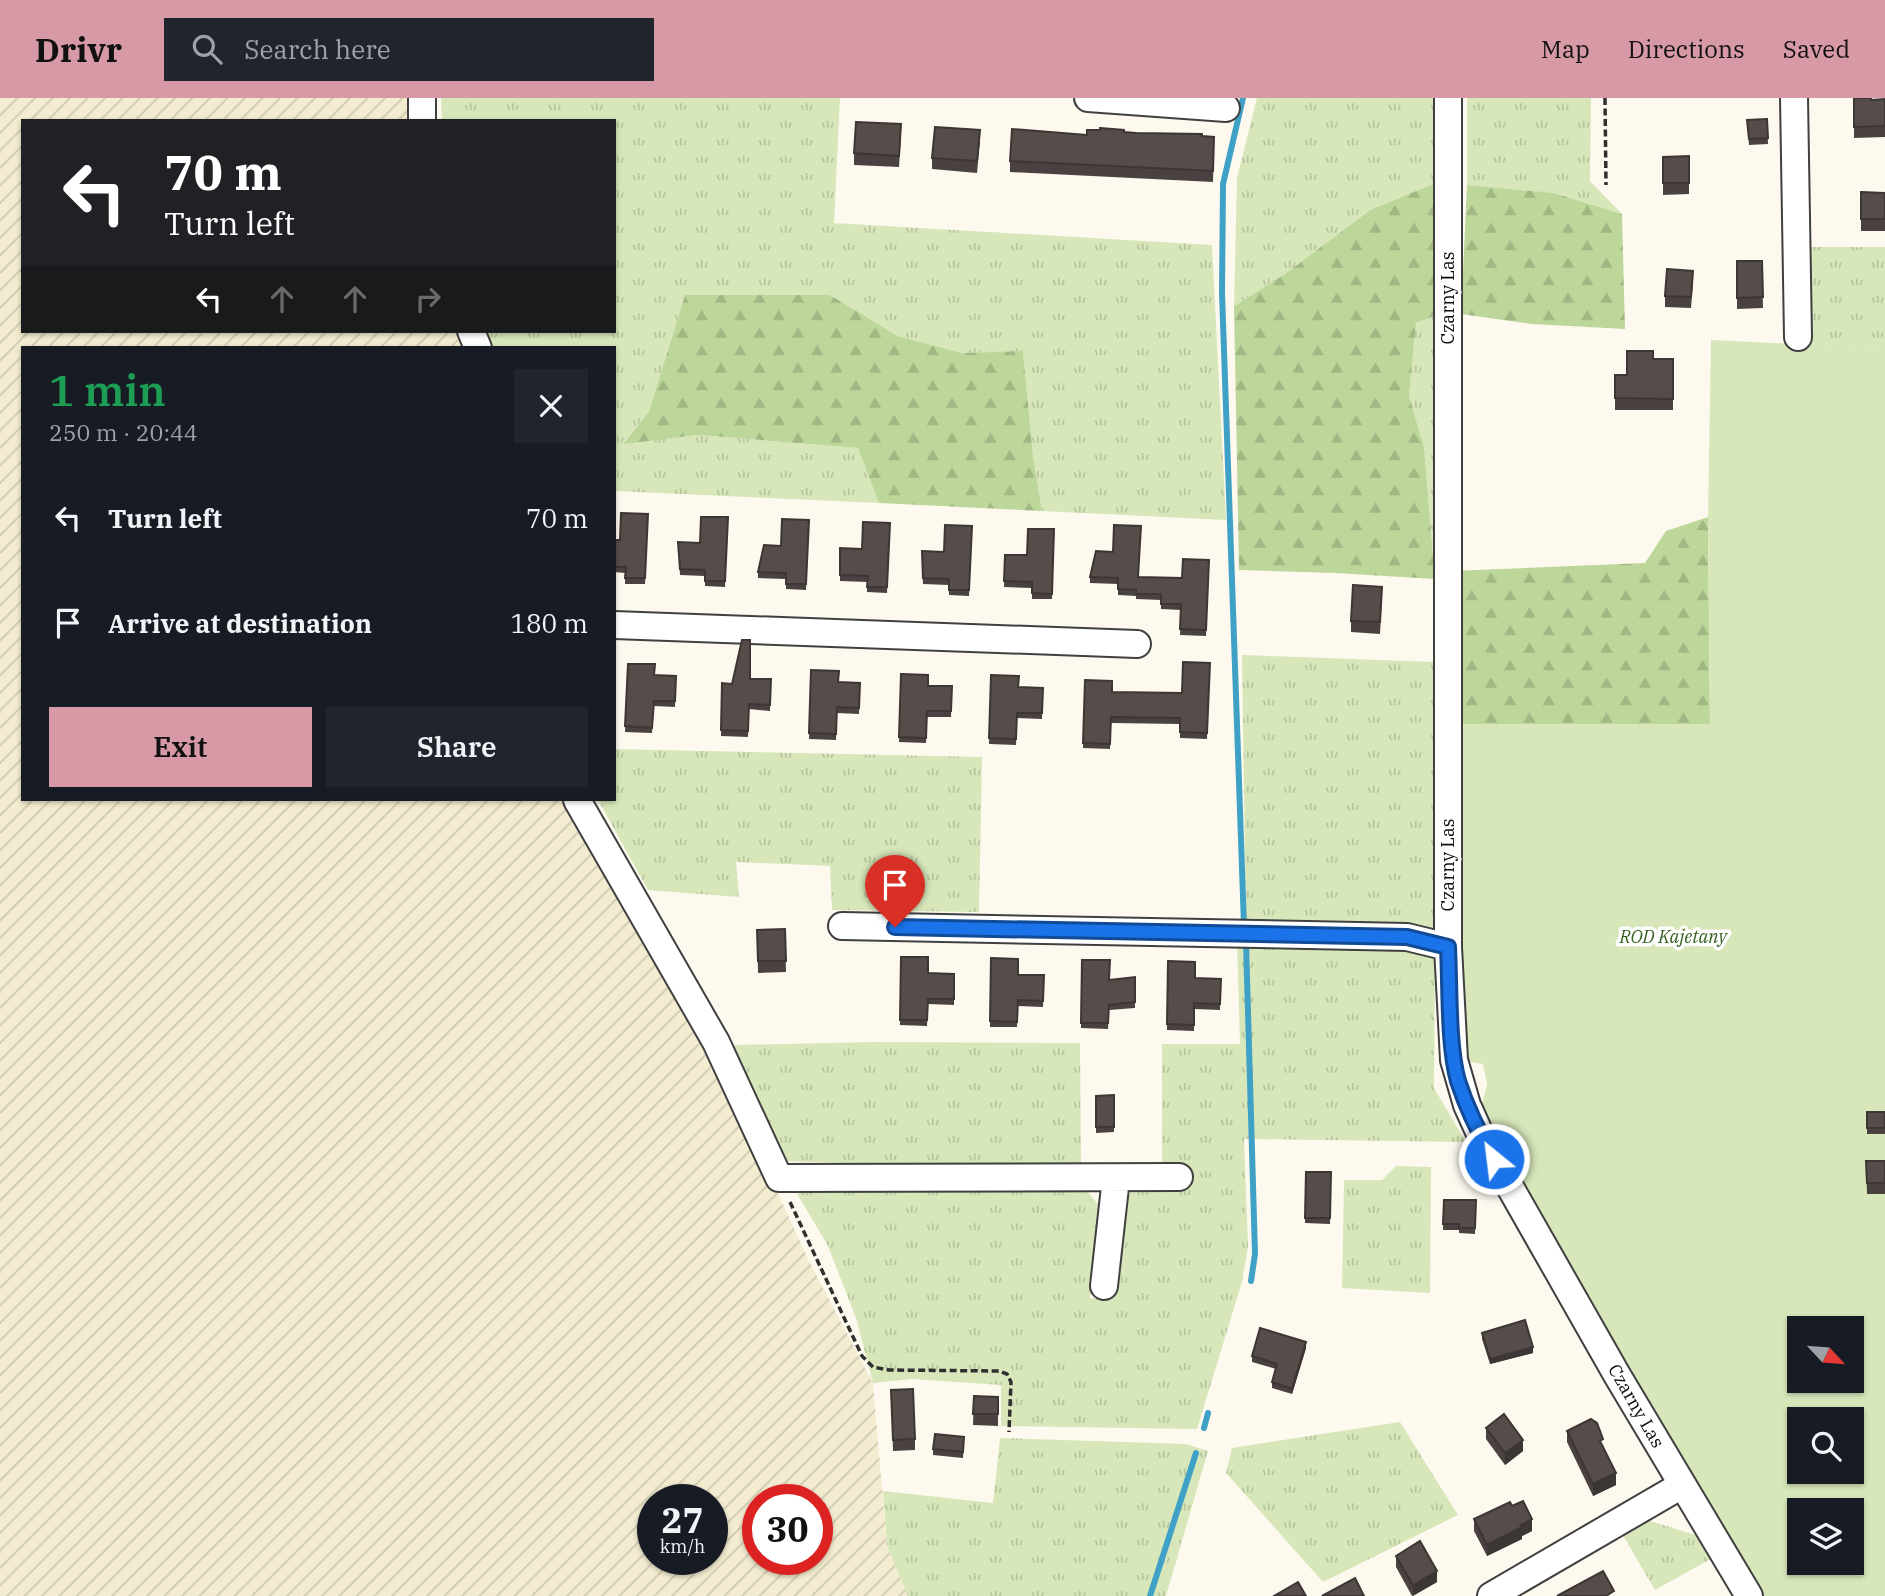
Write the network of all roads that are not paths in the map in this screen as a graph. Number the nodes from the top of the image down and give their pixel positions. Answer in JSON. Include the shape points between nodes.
{"nodes":[{"id":1,"x":422,"y":98,"type":"edge"},
{"id":2,"x":1088,"y":98,"type":"edge"},
{"id":3,"x":1448,"y":98,"type":"edge"},
{"id":4,"x":1794,"y":98,"type":"edge"},
{"id":5,"x":1226,"y":108,"type":"dead end"},
{"id":6,"x":422,"y":119,"type":"edge"},
{"id":7,"x":1798,"y":337,"type":"dead end"},
{"id":8,"x":616,"y":625,"type":"edge"},
{"id":9,"x":1137,"y":643,"type":"dead end"},
{"id":10,"x":578,"y":801,"type":"edge"},
{"id":11,"x":842,"y":926,"type":"dead end"},
{"id":12,"x":1448,"y":947,"type":"junction"},
{"id":13,"x":1179,"y":1177,"type":"dead end"},
{"id":14,"x":1116,"y":1178,"type":"junction"},
{"id":15,"x":1104,"y":1286,"type":"dead end"},
{"id":16,"x":1682,"y":1485,"type":"junction"},
{"id":17,"x":1491,"y":1596,"type":"edge"},
{"id":18,"x":1749,"y":1596,"type":"edge"}],
"edges":[{"from":1,"to":6,"type":"street"},
{"from":2,"to":5,"type":"street"},
{"from":3,"to":12,"type":"street","name":"Czarny Las"},
{"from":4,"to":7,"type":"street"},
{"from":8,"to":9,"type":"street"},
{"from":10,"to":14,"type":"street","via":[[716,1042],[779,1178]]},
{"from":11,"to":12,"type":"street","via":[[1407,937]]},
{"from":12,"to":16,"type":"street","name":"Czarny Las","via":[[1454,1060],[1467,1105]]},
{"from":13,"to":14,"type":"street"},
{"from":14,"to":15,"type":"street"},
{"from":16,"to":17,"type":"street"},
{"from":16,"to":18,"type":"street","name":"Czarny Las"}]}
